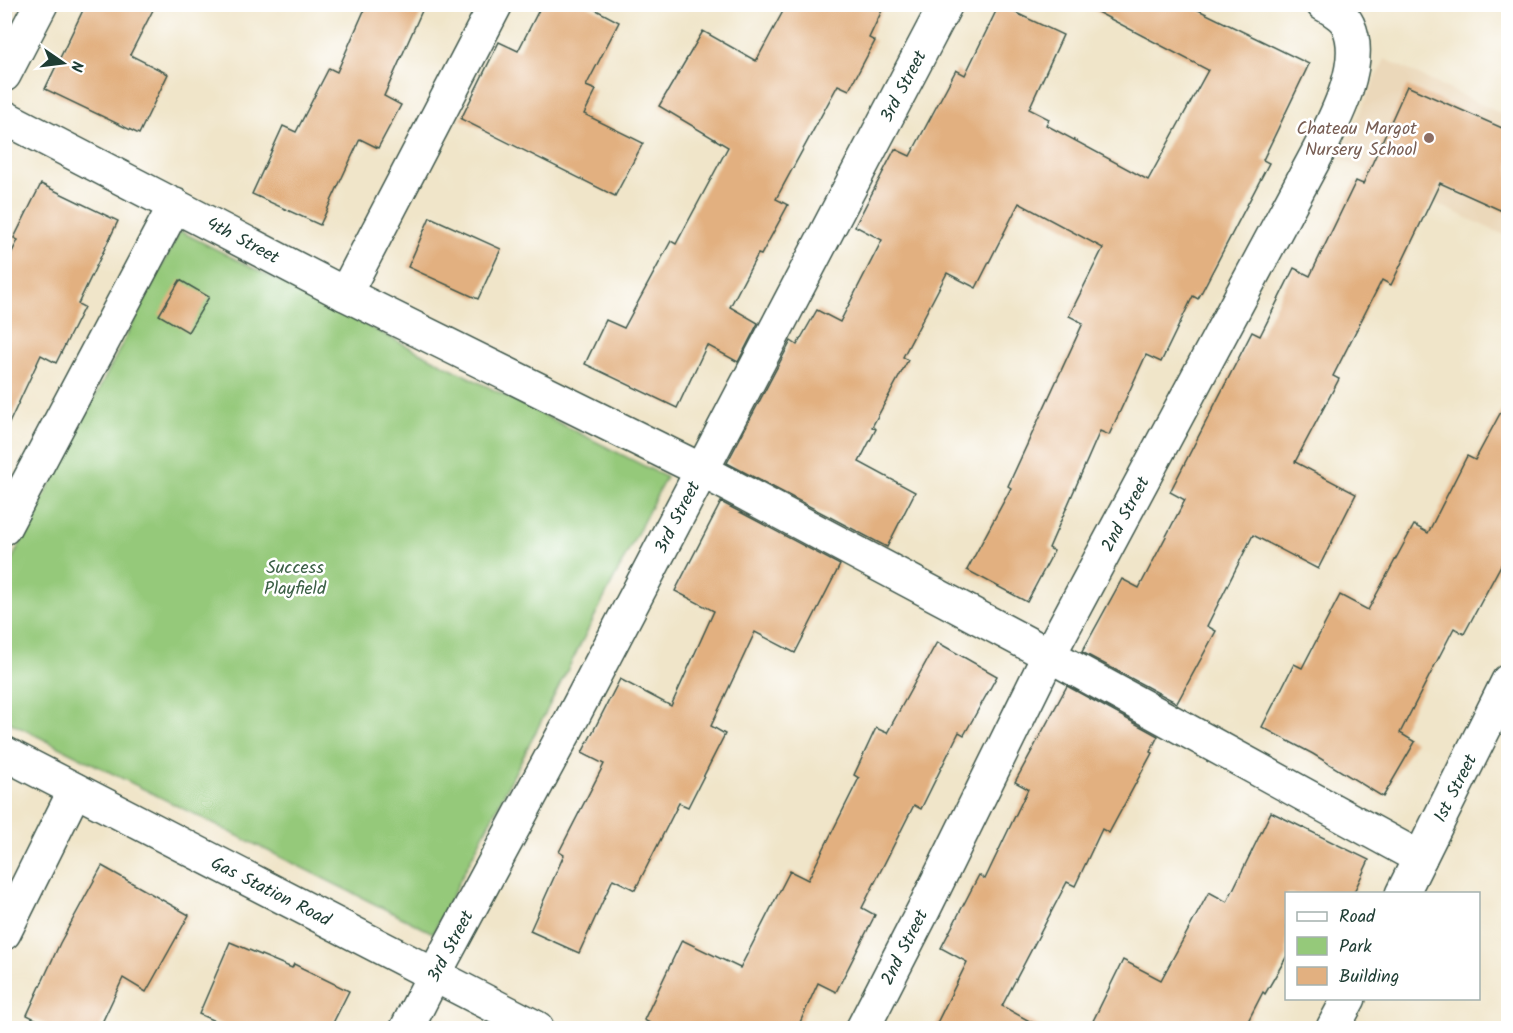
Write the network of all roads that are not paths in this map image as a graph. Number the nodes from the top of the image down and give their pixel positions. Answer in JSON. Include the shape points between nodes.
{"nodes":[{"id":1,"x":41,"y":4,"type":"edge"},
{"id":2,"x":496,"y":4,"type":"edge"},
{"id":3,"x":946,"y":4,"type":"edge"},
{"id":4,"x":1323,"y":4,"type":"edge"},
{"id":5,"x":4,"y":75,"type":"edge"},
{"id":6,"x":4,"y":117,"type":"edge"},
{"id":7,"x":175,"y":205,"type":"junction"},
{"id":8,"x":345,"y":294,"type":"junction"},
{"id":9,"x":701,"y":470,"type":"junction"},
{"id":10,"x":4,"y":528,"type":"edge"},
{"id":11,"x":1049,"y":654,"type":"junction"},
{"id":12,"x":1509,"y":681,"type":"edge"},
{"id":13,"x":4,"y":753,"type":"edge"},
{"id":14,"x":75,"y":790,"type":"junction"},
{"id":15,"x":1420,"y":858,"type":"junction"},
{"id":16,"x":1403,"y":892,"type":"edge"},
{"id":17,"x":4,"y":933,"type":"edge"},
{"id":18,"x":434,"y":975,"type":"junction"},
{"id":19,"x":1348,"y":1000,"type":"edge"},
{"id":20,"x":407,"y":1029,"type":"edge"},
{"id":21,"x":537,"y":1029,"type":"edge"},
{"id":22,"x":863,"y":1029,"type":"edge"},
{"id":23,"x":1333,"y":1029,"type":"edge"}],
"edges":[{"from":1,"to":5,"type":"street"},
{"from":2,"to":8,"type":"street"},
{"from":3,"to":9,"type":"street","name":"3rd Street"},
{"from":4,"to":11,"type":"street","name":"2nd Street","via":[[1348,23],[1353,42],[1345,98]]},
{"from":6,"to":7,"type":"street","name":"4th Street"},
{"from":7,"to":8,"type":"street","name":"4th Street"},
{"from":7,"to":10,"type":"street"},
{"from":8,"to":9,"type":"street","name":"4th Street"},
{"from":9,"to":11,"type":"street","name":"4th Street"},
{"from":9,"to":18,"type":"street","name":"3rd Street"},
{"from":11,"to":15,"type":"street","name":"4th Street"},
{"from":11,"to":22,"type":"street","name":"2nd Street"},
{"from":12,"to":15,"type":"street","name":"1st Street"},
{"from":13,"to":14,"type":"street","name":"Gas Station Road"},
{"from":14,"to":17,"type":"street"},
{"from":14,"to":18,"type":"street","name":"Gas Station Road"},
{"from":15,"to":16,"type":"street","name":"1st Street"},
{"from":18,"to":20,"type":"street","name":"3rd Street"},
{"from":18,"to":21,"type":"street","name":"Gas Station Road"},
{"from":19,"to":23,"type":"street"}]}
